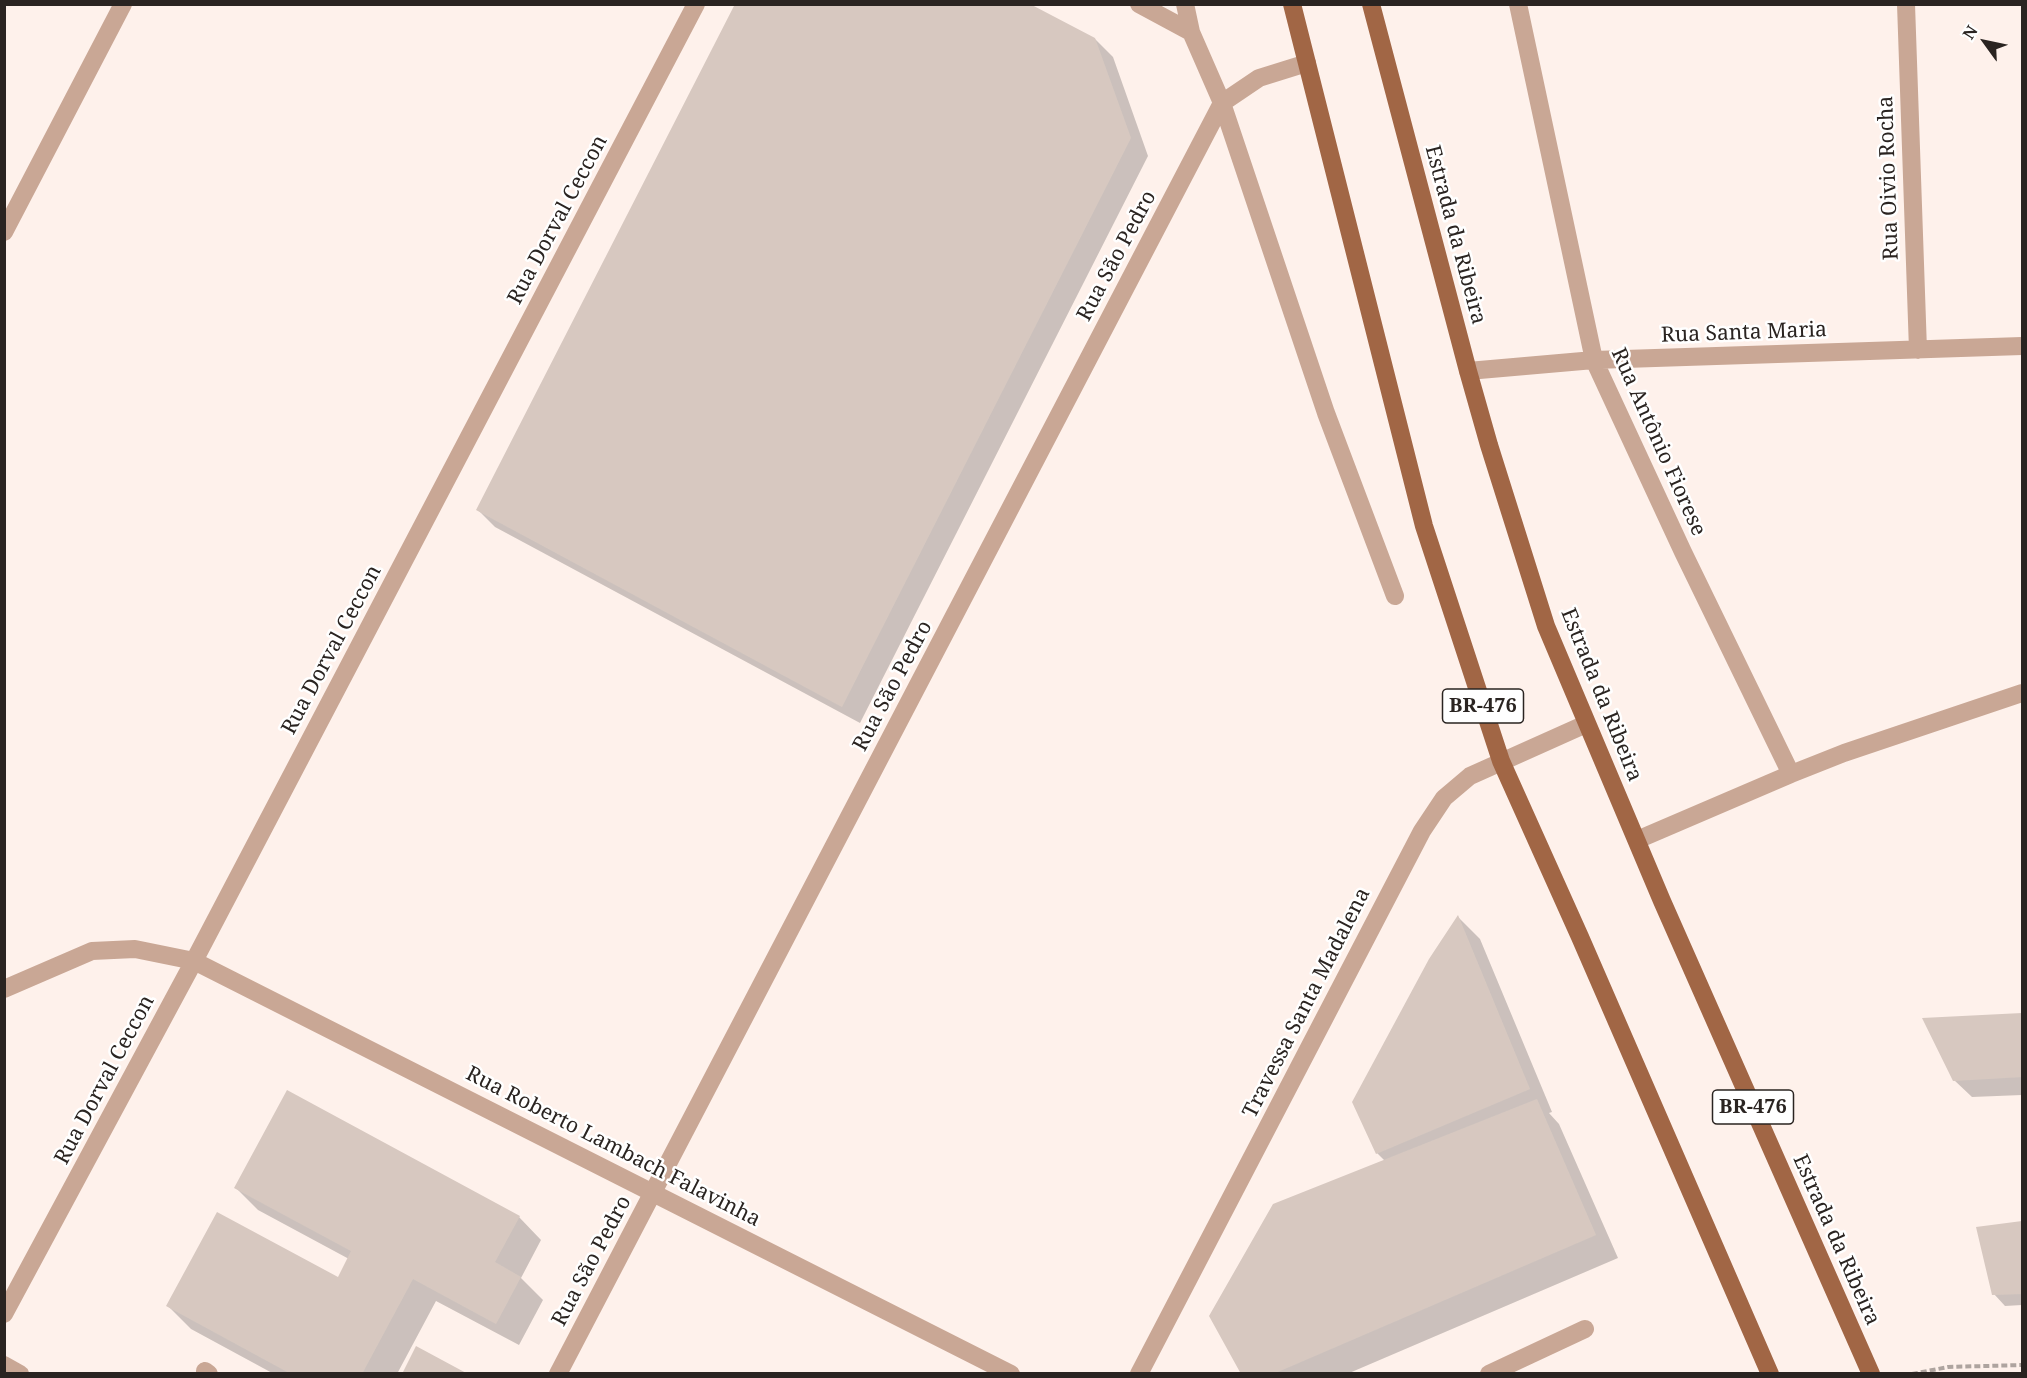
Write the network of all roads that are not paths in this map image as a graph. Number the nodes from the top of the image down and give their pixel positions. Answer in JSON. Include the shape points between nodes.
{"nodes":[{"id":1,"x":123,"y":4,"type":"edge"},
{"id":2,"x":696,"y":4,"type":"edge"},
{"id":3,"x":1138,"y":4,"type":"edge"},
{"id":4,"x":1185,"y":4,"type":"edge"},
{"id":5,"x":1292,"y":4,"type":"edge"},
{"id":6,"x":1371,"y":4,"type":"edge"},
{"id":7,"x":1518,"y":4,"type":"edge"},
{"id":8,"x":1906,"y":4,"type":"edge"},
{"id":9,"x":1191,"y":32,"type":"junction"},
{"id":10,"x":1307,"y":63,"type":"junction"},
{"id":11,"x":1222,"y":103,"type":"junction"},
{"id":12,"x":4,"y":232,"type":"edge"},
{"id":13,"x":2022,"y":346,"type":"edge"},
{"id":14,"x":1918,"y":350,"type":"junction"},
{"id":15,"x":1594,"y":360,"type":"junction"},
{"id":16,"x":1468,"y":370,"type":"junction"},
{"id":17,"x":1395,"y":596,"type":"dead end"},
{"id":18,"x":2022,"y":693,"type":"edge"},
{"id":19,"x":1586,"y":724,"type":"junction"},
{"id":20,"x":1501,"y":761,"type":"junction"},
{"id":21,"x":1791,"y":774,"type":"junction"},
{"id":22,"x":1637,"y":840,"type":"junction"},
{"id":23,"x":195,"y":961,"type":"junction"},
{"id":24,"x":4,"y":989,"type":"edge"},
{"id":25,"x":654,"y":1192,"type":"junction"},
{"id":26,"x":4,"y":1314,"type":"edge"},
{"id":27,"x":1585,"y":1329,"type":"dead end"},
{"id":28,"x":4,"y":1365,"type":"edge"},
{"id":29,"x":20,"y":1374,"type":"edge"},
{"id":30,"x":558,"y":1374,"type":"edge"},
{"id":31,"x":1011,"y":1374,"type":"edge"},
{"id":32,"x":1139,"y":1374,"type":"edge"},
{"id":33,"x":1489,"y":1374,"type":"edge"},
{"id":34,"x":1770,"y":1374,"type":"edge"},
{"id":35,"x":1871,"y":1374,"type":"edge"}],
"edges":[{"from":1,"to":12,"type":"street"},
{"from":2,"to":23,"type":"street","name":"Rua Dorval Ceccon"},
{"from":3,"to":9,"type":"street"},
{"from":4,"to":9,"type":"street"},
{"from":5,"to":10,"type":"main road","number":"BR-476"},
{"from":6,"to":16,"type":"main road","name":"Estrada da Ribeira","number":"BR-476"},
{"from":7,"to":15,"type":"street","name":"Rua Antônio Fiorese"},
{"from":8,"to":14,"type":"street","name":"Rua Oivio Rocha"},
{"from":9,"to":11,"type":"street"},
{"from":10,"to":11,"type":"street","name":"Rua São Pedro","via":[[1259,78]]},
{"from":10,"to":20,"type":"main road","number":"BR-476","via":[[1424,526]]},
{"from":11,"to":17,"type":"street","via":[[1326,413]]},
{"from":11,"to":25,"type":"street","name":"Rua São Pedro"},
{"from":13,"to":14,"type":"street","name":"Rua Santa Maria"},
{"from":14,"to":15,"type":"street","name":"Rua Santa Maria"},
{"from":15,"to":16,"type":"street","name":"Rua Santa Maria"},
{"from":15,"to":21,"type":"street","name":"Rua Antônio Fiorese"},
{"from":16,"to":19,"type":"main road","name":"Estrada da Ribeira","number":"BR-476","via":[[1546,626]]},
{"from":18,"to":21,"type":"street"},
{"from":19,"to":20,"type":"street","name":"Travessa Santa Madalena"},
{"from":19,"to":22,"type":"main road","name":"Estrada da Ribeira","number":"BR-476"},
{"from":20,"to":32,"type":"street","name":"Travessa Santa Madalena","via":[[1470,776],[1444,798],[1422,831]]},
{"from":20,"to":34,"type":"main road","number":"BR-476"},
{"from":21,"to":22,"type":"street"},
{"from":22,"to":35,"type":"main road","name":"Estrada da Ribeira","number":"BR-476"},
{"from":23,"to":24,"type":"street","name":"Rua Roberto Lambach Falavinha","via":[[135,949],[92,951]]},
{"from":23,"to":25,"type":"street","name":"Rua Roberto Lambach Falavinha"},
{"from":23,"to":26,"type":"street","name":"Rua Dorval Ceccon"},
{"from":25,"to":30,"type":"street","name":"Rua São Pedro"},
{"from":25,"to":31,"type":"street","name":"Rua Roberto Lambach Falavinha"},
{"from":27,"to":33,"type":"street"},
{"from":28,"to":29,"type":"street"}]}
